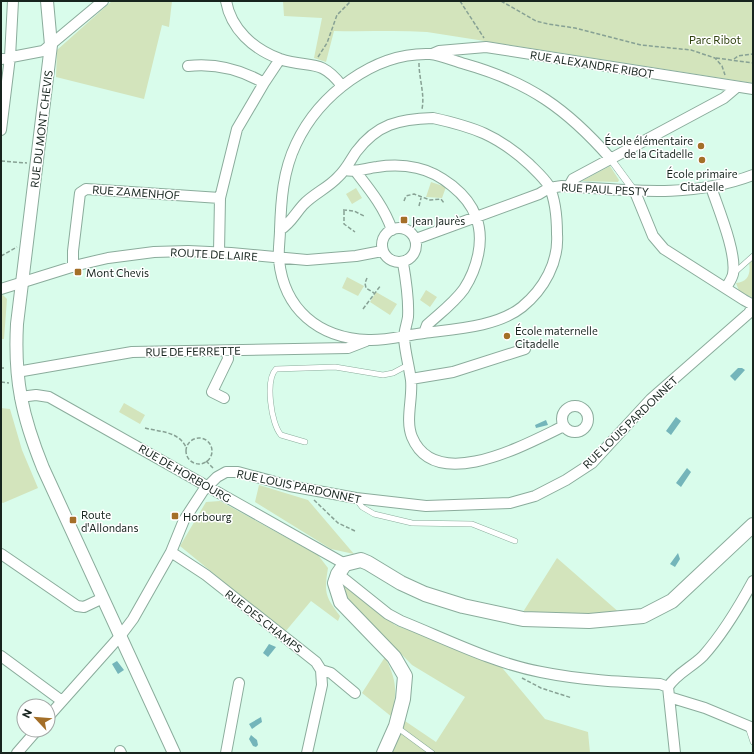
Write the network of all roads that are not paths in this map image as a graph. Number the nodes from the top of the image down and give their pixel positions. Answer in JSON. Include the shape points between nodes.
{"nodes":[{"id":1,"x":13,"y":1,"type":"edge"},
{"id":2,"x":47,"y":1,"type":"edge"},
{"id":3,"x":103,"y":1,"type":"edge"},
{"id":4,"x":226,"y":1,"type":"edge"},
{"id":5,"x":51,"y":45,"type":"junction"},
{"id":6,"x":432,"y":54,"type":"junction"},
{"id":7,"x":5,"y":58,"type":"edge"},
{"id":8,"x":280,"y":59,"type":"junction"},
{"id":9,"x":188,"y":66,"type":"dead end"},
{"id":10,"x":264,"y":83,"type":"junction"},
{"id":11,"x":342,"y":86,"type":"junction"},
{"id":12,"x":732,"y":86,"type":"junction"},
{"id":13,"x":753,"y":89,"type":"edge"},
{"id":14,"x":1,"y":123,"type":"edge"},
{"id":15,"x":610,"y":158,"type":"junction"},
{"id":16,"x":345,"y":170,"type":"junction"},
{"id":17,"x":356,"y":172,"type":"junction"},
{"id":18,"x":753,"y":175,"type":"edge"},
{"id":19,"x":569,"y":186,"type":"junction"},
{"id":20,"x":711,"y":187,"type":"junction"},
{"id":21,"x":549,"y":188,"type":"junction"},
{"id":22,"x":635,"y":192,"type":"junction"},
{"id":23,"x":220,"y":198,"type":"junction"},
{"id":24,"x":476,"y":217,"type":"junction"},
{"id":25,"x":280,"y":230,"type":"junction"},
{"id":26,"x":392,"y":230,"type":"junction"},
{"id":27,"x":416,"y":239,"type":"junction"},
{"id":28,"x":382,"y":251,"type":"junction"},
{"id":29,"x":219,"y":252,"type":"junction"},
{"id":30,"x":753,"y":256,"type":"edge"},
{"id":31,"x":279,"y":258,"type":"junction"},
{"id":32,"x":403,"y":263,"type":"junction"},
{"id":33,"x":73,"y":266,"type":"junction"},
{"id":34,"x":733,"y":274,"type":"junction"},
{"id":35,"x":23,"y":281,"type":"junction"},
{"id":36,"x":726,"y":288,"type":"junction"},
{"id":37,"x":1,"y":289,"type":"edge"},
{"id":38,"x":753,"y":305,"type":"edge"},
{"id":39,"x":424,"y":333,"type":"junction"},
{"id":40,"x":404,"y":336,"type":"junction"},
{"id":41,"x":368,"y":340,"type":"junction"},
{"id":42,"x":525,"y":349,"type":"dead end"},
{"id":43,"x":227,"y":351,"type":"junction"},
{"id":44,"x":408,"y":365,"type":"junction"},
{"id":45,"x":17,"y":372,"type":"junction"},
{"id":46,"x":411,"y":379,"type":"junction"},
{"id":47,"x":20,"y":397,"type":"junction"},
{"id":48,"x":224,"y":398,"type":"dead end"},
{"id":49,"x":564,"y":426,"type":"dead end"},
{"id":50,"x":305,"y":442,"type":"dead end"},
{"id":51,"x":207,"y":486,"type":"junction"},
{"id":52,"x":356,"y":498,"type":"junction"},
{"id":53,"x":753,"y":525,"type":"edge"},
{"id":54,"x":515,"y":541,"type":"dead end"},
{"id":55,"x":170,"y":552,"type":"junction"},
{"id":56,"x":1,"y":554,"type":"edge"},
{"id":57,"x":342,"y":569,"type":"junction"},
{"id":58,"x":753,"y":581,"type":"edge"},
{"id":59,"x":103,"y":598,"type":"junction"},
{"id":60,"x":122,"y":635,"type":"junction"},
{"id":61,"x":1,"y":656,"type":"edge"},
{"id":62,"x":321,"y":670,"type":"junction"},
{"id":63,"x":239,"y":683,"type":"dead end"},
{"id":64,"x":669,"y":692,"type":"junction"},
{"id":65,"x":355,"y":693,"type":"dead end"},
{"id":66,"x":62,"y":701,"type":"junction"},
{"id":67,"x":56,"y":708,"type":"edge"},
{"id":68,"x":396,"y":726,"type":"junction"},
{"id":69,"x":750,"y":727,"type":"edge"},
{"id":70,"x":30,"y":738,"type":"edge"},
{"id":71,"x":753,"y":742,"type":"edge"},
{"id":72,"x":17,"y":753,"type":"edge"},
{"id":73,"x":174,"y":753,"type":"edge"},
{"id":74,"x":226,"y":753,"type":"edge"},
{"id":75,"x":307,"y":753,"type":"edge"},
{"id":76,"x":384,"y":753,"type":"edge"},
{"id":77,"x":432,"y":753,"type":"edge"},
{"id":78,"x":675,"y":753,"type":"edge"}],
"edges":[{"from":1,"to":7,"type":"street"},
{"from":2,"to":5,"type":"street","name":"RUE DU MONT CHEVIS"},
{"from":3,"to":5,"type":"street"},
{"from":4,"to":8,"type":"street","via":[[234,25],[249,42]]},
{"from":5,"to":7,"type":"street","via":[[43,51]]},
{"from":5,"to":35,"type":"street","name":"RUE DU MONT CHEVIS"},
{"from":6,"to":11,"type":"street","via":[[394,59],[369,68]]},
{"from":6,"to":12,"type":"street","name":"RUE ALEXANDRE RIBOT","via":[[439,51],[486,47]]},
{"from":6,"to":15,"type":"street","via":[[496,74],[550,101],[587,132]]},
{"from":7,"to":14,"type":"street"},
{"from":8,"to":10,"type":"street"},
{"from":8,"to":11,"type":"street","via":[[327,69]]},
{"from":9,"to":10,"type":"street","via":[[202,64],[234,69]]},
{"from":10,"to":23,"type":"street","via":[[237,129]]},
{"from":11,"to":25,"type":"street","via":[[312,116],[296,144],[281,198]]},
{"from":12,"to":13,"type":"street","name":"RUE ALEXANDRE RIBOT"},
{"from":12,"to":15,"type":"street","via":[[724,98]]},
{"from":15,"to":19,"type":"street","via":[[573,179]]},
{"from":15,"to":22,"type":"street"},
{"from":16,"to":17,"type":"street"},
{"from":16,"to":21,"type":"street","via":[[366,138],[384,126],[407,119],[432,118],[468,126],[492,137],[514,151],[542,177]]},
{"from":16,"to":25,"type":"street","via":[[337,179],[317,192],[289,224]]},
{"from":17,"to":24,"type":"street","via":[[376,167],[418,168],[448,183],[462,196]]},
{"from":17,"to":26,"type":"street","via":[[375,196]]},
{"from":18,"to":20,"type":"street","name":"RUE PAUL PESTY"},
{"from":19,"to":21,"type":"street","name":"RUE PAUL PESTY"},
{"from":19,"to":22,"type":"street","name":"RUE PAUL PESTY"},
{"from":20,"to":22,"type":"street","name":"RUE PAUL PESTY","via":[[685,191]]},
{"from":20,"to":34,"type":"street","via":[[731,252]]},
{"from":21,"to":24,"type":"street","name":"RUE PAUL PESTY"},
{"from":21,"to":39,"type":"street","via":[[557,222],[558,243],[555,260],[536,295],[521,308],[506,316],[475,326]]},
{"from":22,"to":36,"type":"street","via":[[653,236],[664,249]]},
{"from":23,"to":29,"type":"street"},
{"from":23,"to":33,"type":"street","name":"RUE ZAMENHOF","via":[[86,189],[80,193]]},
{"from":24,"to":27,"type":"street","name":"RUE PAUL PESTY"},
{"from":24,"to":39,"type":"street","via":[[480,238],[473,271],[464,289],[427,325]]},
{"from":25,"to":31,"type":"street"},
{"from":26,"to":27,"type":"street","via":[[403,228]]},
{"from":26,"to":28,"type":"street","via":[[387,232],[382,241]]},
{"from":27,"to":32,"type":"street","via":[[413,257]]},
{"from":28,"to":31,"type":"street","name":"ROUTE DE LAIRE","via":[[308,260]]},
{"from":28,"to":32,"type":"street","via":[[388,259]]},
{"from":29,"to":31,"type":"street","name":"ROUTE DE LAIRE"},
{"from":29,"to":33,"type":"street","name":"ROUTE DE LAIRE","via":[[154,252]]},
{"from":30,"to":34,"type":"lane"},
{"from":31,"to":41,"type":"street","via":[[289,298],[300,313],[327,332]]},
{"from":32,"to":40,"type":"street","via":[[408,318]]},
{"from":33,"to":35,"type":"street","name":"ROUTE DE LAIRE"},
{"from":34,"to":36,"type":"street"},
{"from":35,"to":37,"type":"street","name":"ROUTE DE LAIRE"},
{"from":35,"to":45,"type":"street","name":"RUE DU MONT CHEVIS","via":[[18,324]]},
{"from":36,"to":38,"type":"street"},
{"from":38,"to":52,"type":"street","name":"RUE LOUIS PARDONNET","via":[[749,313],[651,399],[592,463],[535,496],[510,503],[426,506]]},
{"from":39,"to":40,"type":"street"},
{"from":40,"to":41,"type":"street"},
{"from":40,"to":44,"type":"street"},
{"from":41,"to":43,"type":"street","name":"RUE DE FERRETTE","via":[[348,348]]},
{"from":42,"to":46,"type":"street","via":[[454,372]]},
{"from":43,"to":45,"type":"street","name":"RUE DE FERRETTE","via":[[132,352]]},
{"from":43,"to":48,"type":"street","via":[[228,359],[212,392]]},
{"from":44,"to":46,"type":"street"},
{"from":44,"to":50,"type":"lane","via":[[393,373],[382,375],[335,367],[276,369],[270,378],[274,423],[281,435]]},
{"from":45,"to":47,"type":"street","name":"RUE DU MONT CHEVIS"},
{"from":46,"to":49,"type":"street","via":[[411,436],[416,446],[434,460],[470,463],[483,460],[502,455]]},
{"from":47,"to":51,"type":"street","name":"RUE DE HORBOURG","via":[[49,397]]},
{"from":47,"to":59,"type":"street","name":"RUE DU MONT CHEVIS","via":[[28,431],[43,468]]},
{"from":51,"to":52,"type":"street","name":"RUE LOUIS PARDONNET","via":[[226,472],[238,472],[290,486]]},
{"from":51,"to":55,"type":"street","name":"RUE LOUIS PARDONNET","via":[[184,520]]},
{"from":51,"to":57,"type":"street","name":"RUE DE HORBOURG"},
{"from":52,"to":54,"type":"lane","via":[[362,507],[374,514],[412,523],[472,524]]},
{"from":53,"to":57,"type":"main road","via":[[672,601],[643,616],[597,620],[523,619],[463,606],[425,594],[361,560]]},
{"from":55,"to":60,"type":"street","name":"RUE LOUIS PARDONNET"},
{"from":55,"to":62,"type":"street","name":"RUE DES CHAMPS","via":[[206,575],[316,662]]},
{"from":56,"to":59,"type":"street","via":[[77,606],[84,607]]},
{"from":57,"to":64,"type":"street","name":"RUE DE HORBOURG","via":[[388,614],[508,664],[593,680],[660,684]]},
{"from":57,"to":68,"type":"main road","via":[[336,584],[341,602],[394,657],[405,676],[403,699]]},
{"from":58,"to":64,"type":"street","via":[[704,654],[673,680]]},
{"from":59,"to":60,"type":"street","name":"RUE DU MONT CHEVIS"},
{"from":60,"to":66,"type":"street","name":"RUE LOUIS PARDONNET"},
{"from":60,"to":73,"type":"street","name":"RUE DU MONT CHEVIS"},
{"from":61,"to":66,"type":"street"},
{"from":62,"to":65,"type":"street","name":"RUE DES CHAMPS","via":[[331,673]]},
{"from":62,"to":75,"type":"street","via":[[322,686]]},
{"from":63,"to":74,"type":"street"},
{"from":64,"to":69,"type":"street","name":"RUE DE HORBOURG"},
{"from":64,"to":78,"type":"street"},
{"from":66,"to":67,"type":"street","name":"RUE LOUIS PARDONNET"},
{"from":68,"to":76,"type":"main road"},
{"from":68,"to":77,"type":"lane"},
{"from":69,"to":71,"type":"lane"},
{"from":70,"to":72,"type":"street"}]}
